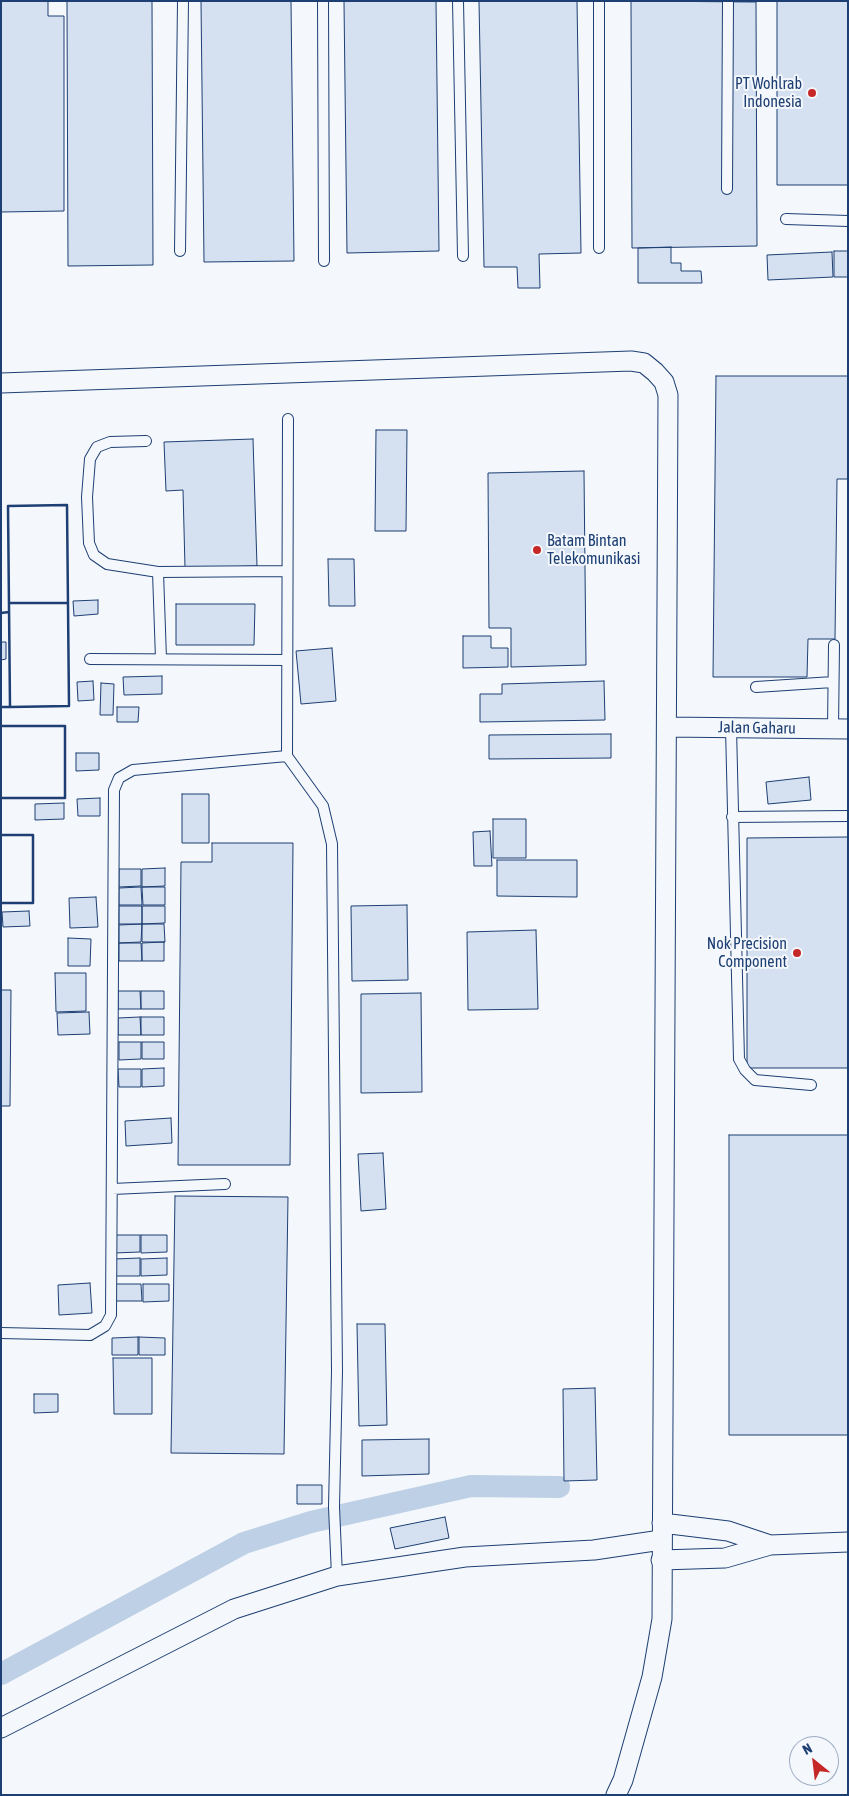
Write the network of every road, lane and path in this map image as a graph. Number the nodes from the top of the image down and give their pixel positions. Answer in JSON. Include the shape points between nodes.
{"nodes":[{"id":1,"x":183,"y":1,"type":"edge"},
{"id":2,"x":323,"y":1,"type":"edge"},
{"id":3,"x":458,"y":1,"type":"edge"},
{"id":4,"x":599,"y":1,"type":"edge"},
{"id":5,"x":728,"y":1,"type":"edge"},
{"id":6,"x":727,"y":189,"type":"dead end"},
{"id":7,"x":786,"y":219,"type":"dead end"},
{"id":8,"x":848,"y":221,"type":"edge"},
{"id":9,"x":599,"y":248,"type":"dead end"},
{"id":10,"x":180,"y":252,"type":"dead end"},
{"id":11,"x":463,"y":256,"type":"dead end"},
{"id":12,"x":324,"y":261,"type":"dead end"},
{"id":13,"x":1,"y":383,"type":"edge"},
{"id":14,"x":288,"y":419,"type":"dead end"},
{"id":15,"x":146,"y":441,"type":"dead end"},
{"id":16,"x":288,"y":571,"type":"junction"},
{"id":17,"x":158,"y":572,"type":"junction"},
{"id":18,"x":834,"y":645,"type":"dead end"},
{"id":19,"x":90,"y":659,"type":"dead end"},
{"id":20,"x":161,"y":659,"type":"junction"},
{"id":21,"x":287,"y":660,"type":"junction"},
{"id":22,"x":833,"y":682,"type":"junction"},
{"id":23,"x":756,"y":687,"type":"dead end"},
{"id":24,"x":667,"y":727,"type":"junction"},
{"id":25,"x":730,"y":728,"type":"junction"},
{"id":26,"x":840,"y":729,"type":"edge"},
{"id":27,"x":287,"y":756,"type":"junction"},
{"id":28,"x":848,"y":816,"type":"edge"},
{"id":29,"x":732,"y":817,"type":"junction"},
{"id":30,"x":811,"y":1085,"type":"dead end"},
{"id":31,"x":225,"y":1184,"type":"dead end"},
{"id":32,"x":112,"y":1189,"type":"junction"},
{"id":33,"x":1,"y":1333,"type":"edge"},
{"id":34,"x":662,"y":1532,"type":"junction"},
{"id":35,"x":848,"y":1542,"type":"edge"},
{"id":36,"x":770,"y":1545,"type":"junction"},
{"id":37,"x":661,"y":1560,"type":"junction"},
{"id":38,"x":337,"y":1576,"type":"junction"},
{"id":39,"x":1,"y":1728,"type":"edge"},
{"id":40,"x":616,"y":1795,"type":"edge"}],
"edges":[{"from":1,"to":10,"type":"lane"},
{"from":2,"to":12,"type":"lane"},
{"from":3,"to":11,"type":"lane"},
{"from":4,"to":9,"type":"lane"},
{"from":5,"to":6,"type":"lane"},
{"from":7,"to":8,"type":"lane"},
{"from":13,"to":24,"type":"street","via":[[644,363],[664,382],[668,395]]},
{"from":14,"to":16,"type":"lane"},
{"from":15,"to":17,"type":"lane","via":[[110,442],[97,447],[90,459],[87,497],[89,543],[94,555],[107,564]]},
{"from":16,"to":17,"type":"lane"},
{"from":16,"to":21,"type":"lane"},
{"from":17,"to":20,"type":"lane"},
{"from":18,"to":22,"type":"lane"},
{"from":19,"to":20,"type":"lane"},
{"from":20,"to":21,"type":"lane"},
{"from":21,"to":27,"type":"lane"},
{"from":22,"to":23,"type":"lane"},
{"from":22,"to":26,"type":"lane"},
{"from":24,"to":25,"type":"street","name":"Jalan Gaharu"},
{"from":24,"to":34,"type":"street"},
{"from":25,"to":26,"type":"street","name":"Jalan Gaharu"},
{"from":25,"to":29,"type":"lane"},
{"from":27,"to":32,"type":"lane","via":[[133,770],[120,778],[114,790]]},
{"from":27,"to":38,"type":"lane","via":[[323,806],[332,844],[337,1371],[334,1522]]},
{"from":28,"to":29,"type":"lane"},
{"from":29,"to":30,"type":"lane","via":[[738,1059],[755,1080]]},
{"from":31,"to":32,"type":"lane"},
{"from":32,"to":33,"type":"lane","via":[[111,1315],[105,1326],[90,1336]]},
{"from":34,"to":36,"type":"street","via":[[728,1531]]},
{"from":34,"to":37,"type":"street"},
{"from":34,"to":38,"type":"street","via":[[594,1550],[465,1557]]},
{"from":35,"to":36,"type":"street"},
{"from":36,"to":37,"type":"street","via":[[725,1558]]},
{"from":37,"to":40,"type":"street","via":[[662,1620],[652,1677]]},
{"from":38,"to":39,"type":"street","via":[[234,1609]]}]}
